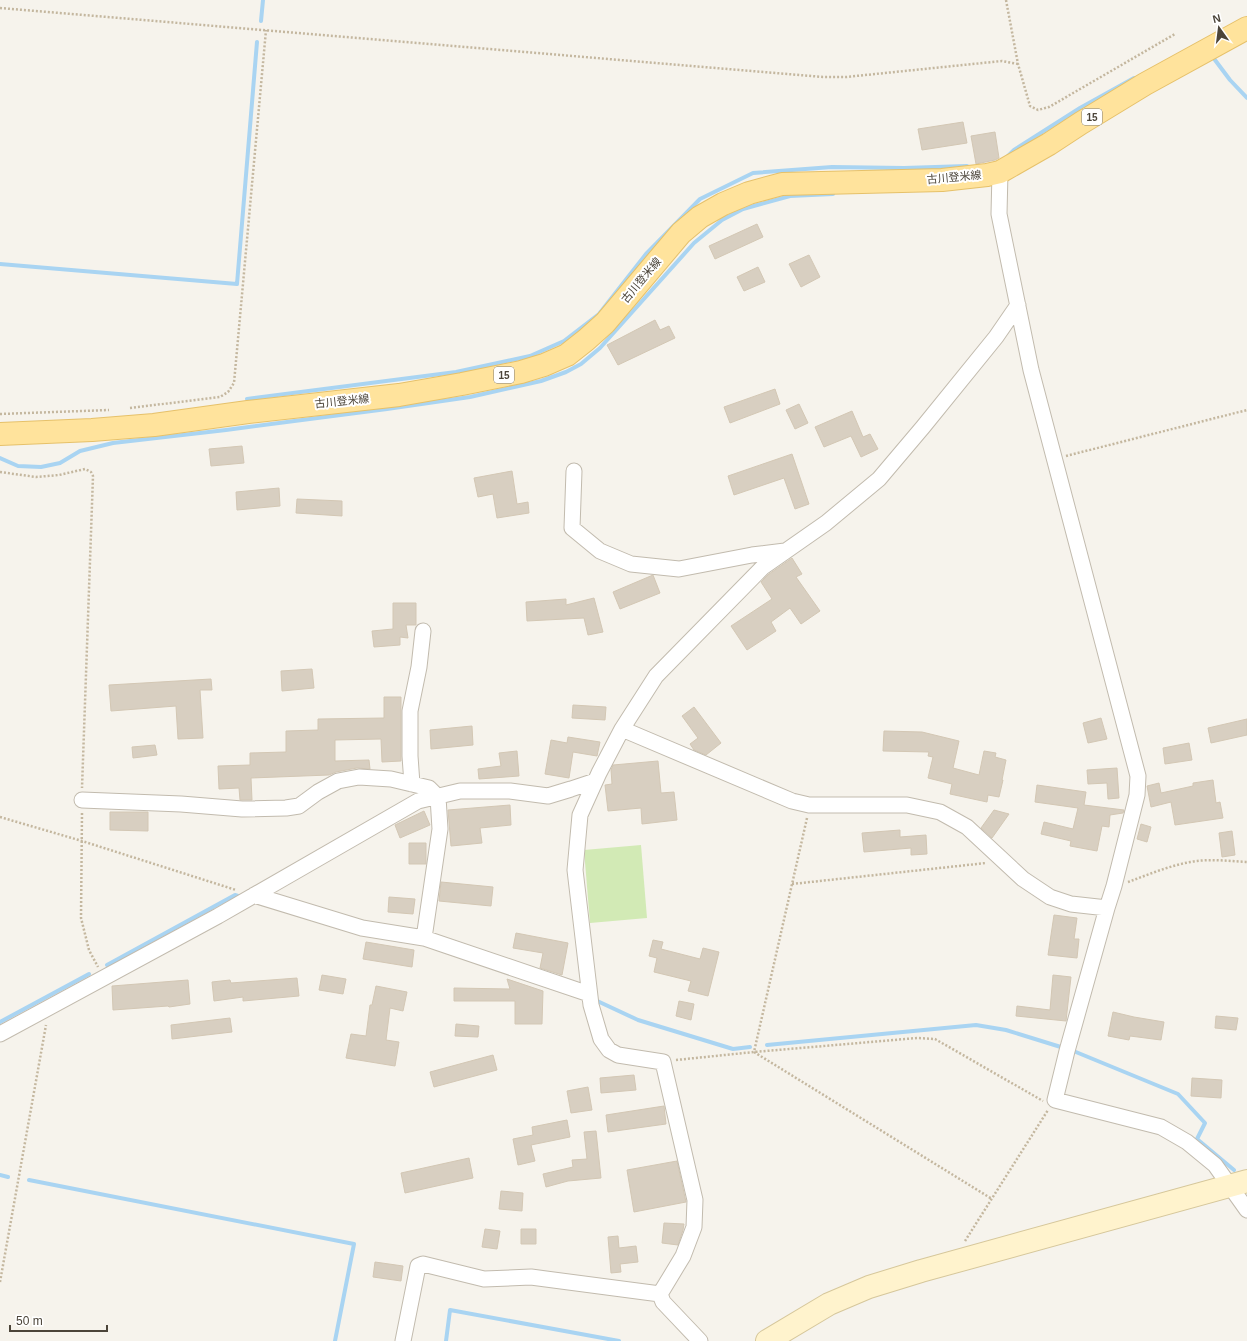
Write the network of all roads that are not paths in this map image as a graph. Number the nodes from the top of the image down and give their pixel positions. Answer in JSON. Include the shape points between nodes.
{"nodes":[{"id":1,"x":1238,"y":33,"type":"edge"},
{"id":2,"x":1000,"y":172,"type":"junction"},
{"id":3,"x":1018,"y":305,"type":"junction"},
{"id":4,"x":0,"y":434,"type":"edge"},
{"id":5,"x":574,"y":471,"type":"dead end"},
{"id":6,"x":786,"y":551,"type":"junction"},
{"id":7,"x":423,"y":631,"type":"dead end"},
{"id":8,"x":622,"y":729,"type":"junction"},
{"id":9,"x":595,"y":781,"type":"junction"},
{"id":10,"x":412,"y":784,"type":"junction"},
{"id":11,"x":438,"y":797,"type":"junction"},
{"id":12,"x":82,"y":800,"type":"road end"},
{"id":13,"x":254,"y":896,"type":"junction"},
{"id":14,"x":1107,"y":908,"type":"junction"},
{"id":15,"x":424,"y":938,"type":"junction"},
{"id":16,"x":590,"y":999,"type":"junction"},
{"id":17,"x":0,"y":1034,"type":"edge"},
{"id":18,"x":1238,"y":1183,"type":"edge"},
{"id":19,"x":1247,"y":1210,"type":"edge"},
{"id":20,"x":660,"y":1294,"type":"junction"},
{"id":21,"x":403,"y":1341,"type":"edge"},
{"id":22,"x":700,"y":1341,"type":"edge"},
{"id":23,"x":767,"y":1341,"type":"edge"}],
"edges":[{"from":1,"to":2,"type":"main road","name":"古川登米線","number":"15","via":[[1145,84]]},
{"from":2,"to":3,"type":"street","via":[[999,214]]},
{"from":2,"to":4,"type":"main road","name":"古川登米線","number":"15","via":[[942,180],[782,184],[749,193],[700,216],[681,233],[605,323],[568,355],[521,372],[399,395],[154,425]]},
{"from":3,"to":6,"type":"street","via":[[996,338],[879,479],[826,523]]},
{"from":3,"to":14,"type":"street","via":[[1031,370],[1138,776],[1137,795]]},
{"from":5,"to":6,"type":"street","via":[[572,528],[600,551],[631,564],[679,569]]},
{"from":6,"to":8,"type":"street","via":[[763,567],[656,676]]},
{"from":7,"to":10,"type":"street","via":[[410,711]]},
{"from":8,"to":9,"type":"street"},
{"from":8,"to":14,"type":"street","via":[[792,801],[809,805],[907,805],[940,812],[967,827],[1023,879],[1050,897],[1072,904]]},
{"from":9,"to":11,"type":"street","via":[[548,796],[510,791],[460,791]]},
{"from":9,"to":16,"type":"street","via":[[580,815],[575,870]]},
{"from":10,"to":11,"type":"street","via":[[429,788]]},
{"from":10,"to":12,"type":"street","via":[[391,779],[359,778],[338,782],[299,806],[286,808],[242,809]]},
{"from":11,"to":13,"type":"street","via":[[418,802]]},
{"from":11,"to":15,"type":"street","via":[[440,829]]},
{"from":13,"to":15,"type":"street","via":[[362,928]]},
{"from":13,"to":17,"type":"street"},
{"from":14,"to":18,"type":"street","via":[[1055,1100],[1161,1127],[1187,1142]]},
{"from":15,"to":16,"type":"street"},
{"from":16,"to":20,"type":"street","via":[[601,1039],[609,1050],[618,1055],[663,1062],[695,1200],[694,1227],[683,1256]]},
{"from":18,"to":19,"type":"street"},
{"from":18,"to":23,"type":"street","via":[[869,1287],[829,1304]]},
{"from":20,"to":21,"type":"street","via":[[531,1277],[484,1279],[423,1264],[418,1266]]},
{"from":20,"to":22,"type":"street","via":[[663,1302]]}]}
